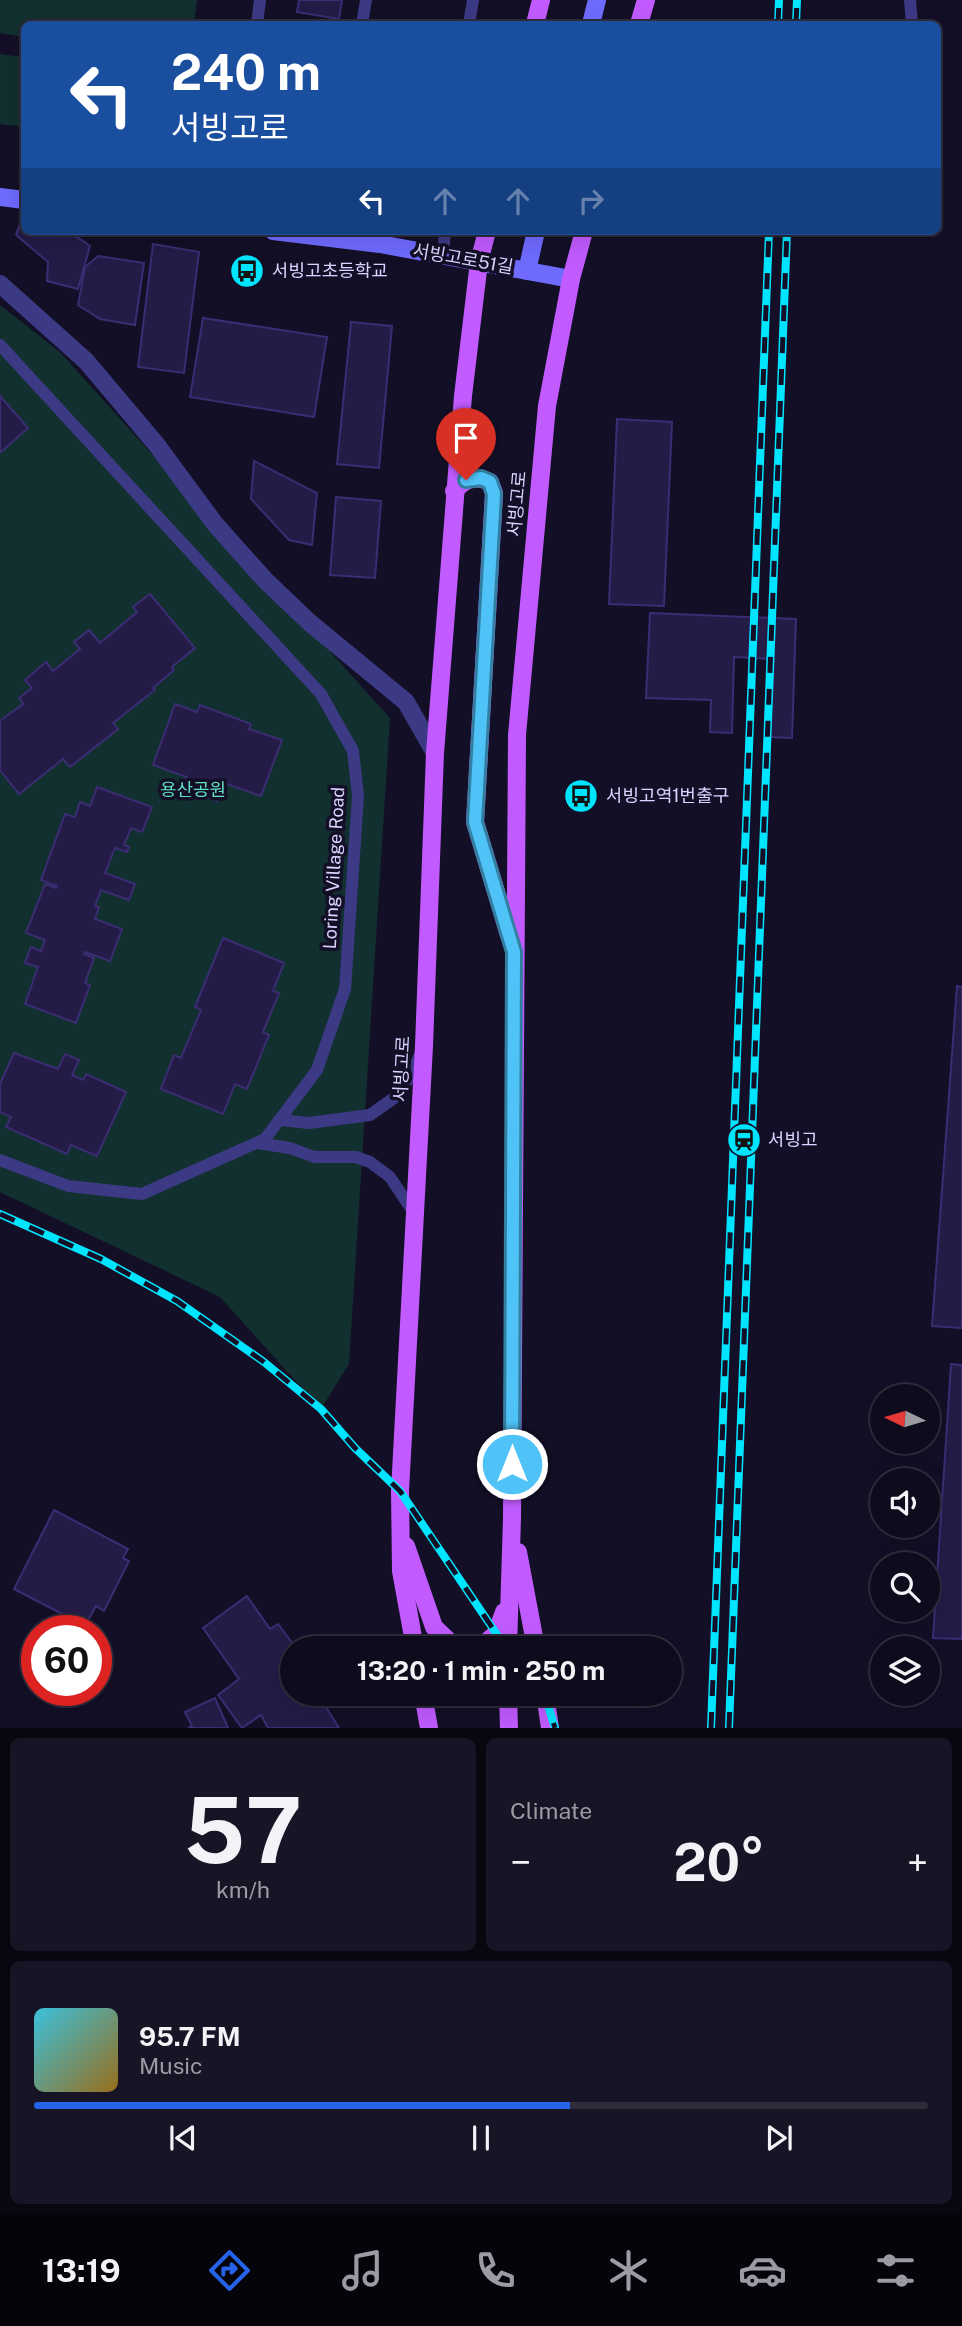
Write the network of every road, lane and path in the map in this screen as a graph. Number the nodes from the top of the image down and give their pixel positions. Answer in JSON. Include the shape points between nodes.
{"nodes":[{"id":1,"x":260,"y":0,"type":"edge"},
{"id":2,"x":366,"y":0,"type":"edge"},
{"id":3,"x":473,"y":0,"type":"edge"},
{"id":4,"x":541,"y":0,"type":"edge"},
{"id":5,"x":597,"y":0,"type":"edge"},
{"id":6,"x":646,"y":0,"type":"edge"},
{"id":7,"x":910,"y":0,"type":"edge"},
{"id":8,"x":257,"y":21,"type":"edge"},
{"id":9,"x":362,"y":21,"type":"edge"},
{"id":10,"x":470,"y":21,"type":"edge"},
{"id":11,"x":536,"y":21,"type":"edge"},
{"id":12,"x":592,"y":21,"type":"edge"},
{"id":13,"x":640,"y":21,"type":"edge"},
{"id":14,"x":912,"y":21,"type":"edge"},
{"id":15,"x":0,"y":197,"type":"edge"},
{"id":16,"x":21,"y":200,"type":"edge"},
{"id":17,"x":306,"y":235,"type":"edge"},
{"id":18,"x":445,"y":235,"type":"edge"},
{"id":19,"x":486,"y":235,"type":"edge"},
{"id":20,"x":535,"y":235,"type":"edge"},
{"id":21,"x":583,"y":235,"type":"edge"},
{"id":22,"x":443,"y":256,"type":"junction"},
{"id":23,"x":480,"y":262,"type":"junction"},
{"id":24,"x":527,"y":271,"type":"junction"},
{"id":25,"x":571,"y":279,"type":"junction"},
{"id":26,"x":0,"y":284,"type":"edge"},
{"id":27,"x":0,"y":345,"type":"edge"},
{"id":28,"x":454,"y":491,"type":"junction"},
{"id":29,"x":435,"y":753,"type":"junction"},
{"id":30,"x":514,"y":952,"type":"junction"},
{"id":31,"x":424,"y":1046,"type":"junction"},
{"id":32,"x":279,"y":1120,"type":"junction"},
{"id":33,"x":256,"y":1143,"type":"junction"},
{"id":34,"x":0,"y":1160,"type":"edge"},
{"id":35,"x":414,"y":1213,"type":"junction"},
{"id":36,"x":512,"y":1518,"type":"junction"},
{"id":37,"x":401,"y":1533,"type":"junction"},
{"id":38,"x":509,"y":1596,"type":"junction"},
{"id":39,"x":413,"y":1636,"type":"edge"},
{"id":40,"x":443,"y":1636,"type":"edge"},
{"id":41,"x":494,"y":1636,"type":"edge"},
{"id":42,"x":508,"y":1636,"type":"edge"},
{"id":43,"x":535,"y":1636,"type":"edge"},
{"id":44,"x":426,"y":1706,"type":"edge"},
{"id":45,"x":508,"y":1706,"type":"edge"},
{"id":46,"x":547,"y":1706,"type":"edge"},
{"id":47,"x":429,"y":1727,"type":"edge"},
{"id":48,"x":509,"y":1727,"type":"edge"},
{"id":49,"x":550,"y":1727,"type":"edge"}],
"edges":[{"from":1,"to":8,"type":"lane"},
{"from":2,"to":9,"type":"lane"},
{"from":3,"to":10,"type":"lane"},
{"from":4,"to":11,"type":"main road"},
{"from":5,"to":12,"type":"main road"},
{"from":6,"to":13,"type":"main road"},
{"from":7,"to":14,"type":"lane"},
{"from":15,"to":16,"type":"main road"},
{"from":17,"to":22,"type":"main road","name":"서빙고로51길"},
{"from":18,"to":22,"type":"lane"},
{"from":19,"to":23,"type":"main road","name":"서빙고로"},
{"from":20,"to":24,"type":"main road"},
{"from":21,"to":25,"type":"main road","name":"서빙고로"},
{"from":22,"to":23,"type":"main road","name":"서빙고로51길"},
{"from":23,"to":24,"type":"main road","name":"서빙고로51길"},
{"from":23,"to":28,"type":"main road","name":"서빙고로"},
{"from":24,"to":25,"type":"main road","name":"서빙고로51길"},
{"from":25,"to":30,"type":"main road","name":"서빙고로","via":[[547,406],[517,735]]},
{"from":26,"to":29,"type":"street","via":[[86,361],[265,580],[406,702]]},
{"from":27,"to":32,"type":"lane","name":"Loring Village Road","via":[[321,694],[353,751],[358,796],[345,989],[317,1070]]},
{"from":28,"to":29,"type":"main road","name":"서빙고로"},
{"from":28,"to":30,"type":"main road","name":"서빙고로","via":[[466,480],[481,478],[490,482],[494,494],[475,822]]},
{"from":29,"to":31,"type":"main road","name":"서빙고로"},
{"from":30,"to":36,"type":"main road","name":"서빙고로"},
{"from":31,"to":32,"type":"lane","via":[[401,1093],[370,1115],[309,1123]]},
{"from":31,"to":35,"type":"main road","name":"서빙고로"},
{"from":32,"to":33,"type":"lane","name":"Loring Village Road","via":[[265,1139]]},
{"from":33,"to":34,"type":"lane","name":"Loring Village Road","via":[[142,1194],[68,1186]]},
{"from":33,"to":35,"type":"lane","via":[[314,1157],[356,1157],[370,1162],[390,1177]]},
{"from":35,"to":37,"type":"main road","name":"서빙고로"},
{"from":36,"to":38,"type":"main road","name":"서빙고로"},
{"from":36,"to":43,"type":"main road"},
{"from":37,"to":39,"type":"main road","name":"서빙고로","via":[[401,1571]]},
{"from":37,"to":40,"type":"main road","via":[[434,1627]]},
{"from":38,"to":41,"type":"main road"},
{"from":38,"to":42,"type":"main road","name":"서빙고로"},
{"from":44,"to":47,"type":"main road"},
{"from":45,"to":48,"type":"main road"},
{"from":46,"to":49,"type":"main road"}]}
